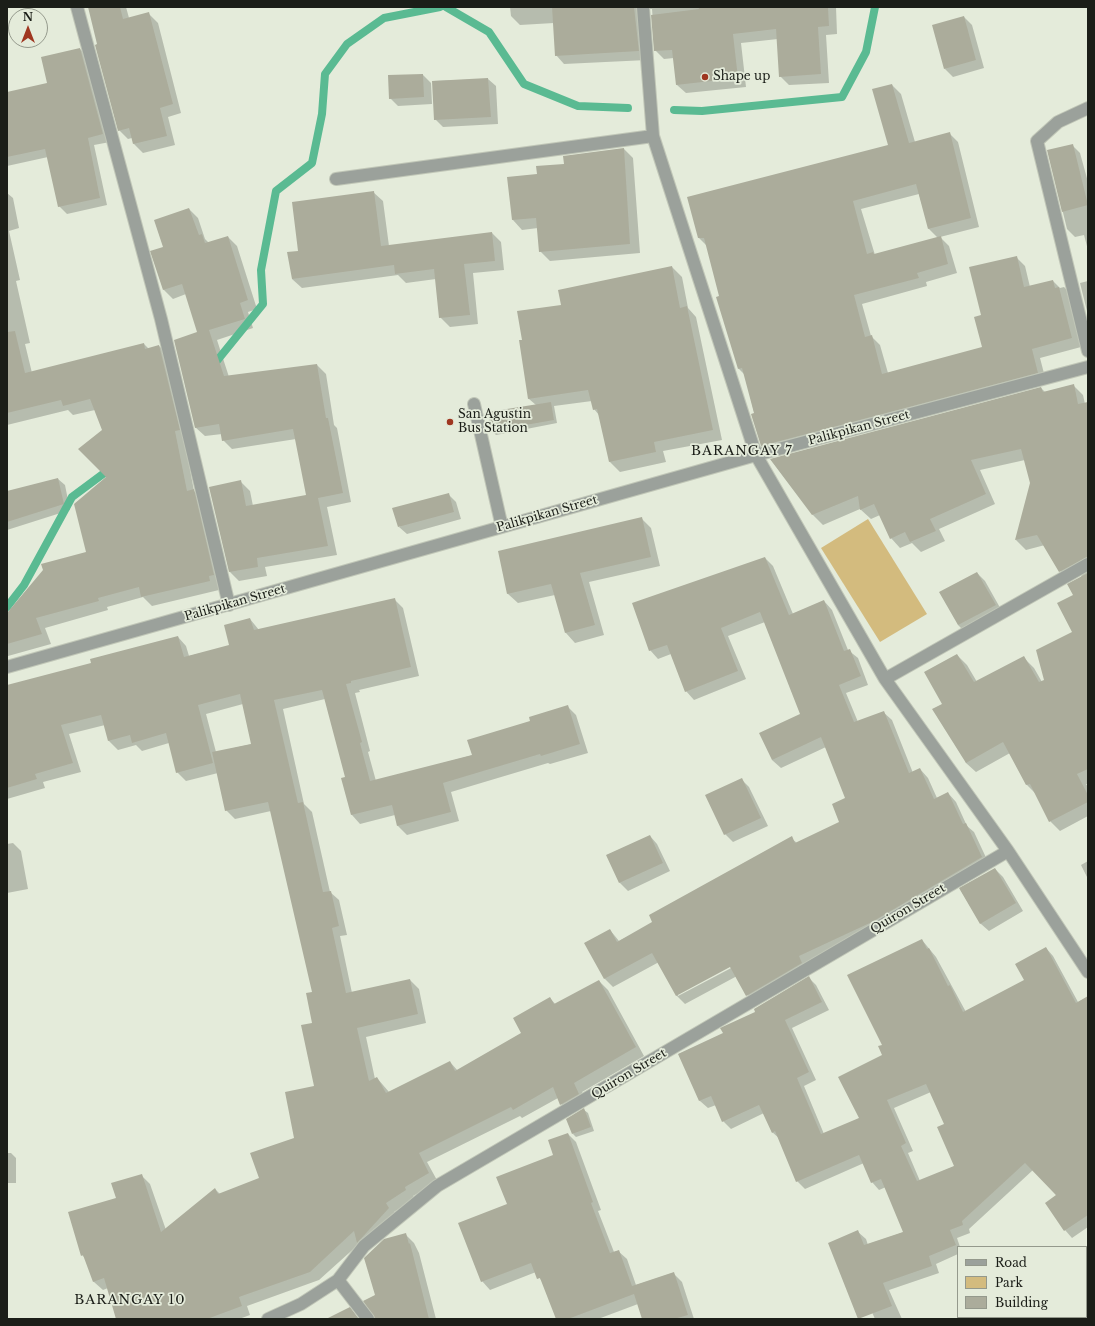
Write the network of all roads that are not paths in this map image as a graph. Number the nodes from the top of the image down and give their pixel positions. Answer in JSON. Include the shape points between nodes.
{"nodes":[{"id":1,"x":77,"y":7,"type":"edge"},
{"id":2,"x":643,"y":7,"type":"edge"},
{"id":3,"x":1088,"y":108,"type":"edge"},
{"id":4,"x":653,"y":136,"type":"junction"},
{"id":5,"x":336,"y":179,"type":"dead end"},
{"id":6,"x":1088,"y":351,"type":"edge"},
{"id":7,"x":1088,"y":367,"type":"edge"},
{"id":8,"x":474,"y":404,"type":"dead end"},
{"id":9,"x":756,"y":455,"type":"junction"},
{"id":10,"x":502,"y":527,"type":"junction"},
{"id":11,"x":1088,"y":564,"type":"edge"},
{"id":12,"x":229,"y":605,"type":"junction"},
{"id":13,"x":7,"y":667,"type":"edge"},
{"id":14,"x":885,"y":679,"type":"junction"},
{"id":15,"x":1008,"y":851,"type":"junction"},
{"id":16,"x":1088,"y":972,"type":"edge"},
{"id":17,"x":338,"y":1280,"type":"junction"},
{"id":18,"x":268,"y":1319,"type":"edge"},
{"id":19,"x":368,"y":1319,"type":"edge"}],
"edges":[{"from":1,"to":12,"type":"street","via":[[162,319]]},
{"from":2,"to":4,"type":"street"},
{"from":3,"to":6,"type":"street","via":[[1058,122],[1037,141]]},
{"from":4,"to":5,"type":"street"},
{"from":4,"to":9,"type":"street"},
{"from":7,"to":9,"type":"street","name":"Palikpikan Street"},
{"from":8,"to":10,"type":"street"},
{"from":9,"to":10,"type":"street","name":"Palikpikan Street"},
{"from":9,"to":14,"type":"street"},
{"from":10,"to":12,"type":"street","name":"Palikpikan Street"},
{"from":11,"to":14,"type":"street"},
{"from":12,"to":13,"type":"street","name":"Palikpikan Street"},
{"from":14,"to":15,"type":"street"},
{"from":15,"to":16,"type":"street"},
{"from":15,"to":17,"type":"street","name":"Quiron Street","via":[[437,1186],[364,1246]]},
{"from":17,"to":18,"type":"street","name":"Quiron Street","via":[[301,1304]]},
{"from":17,"to":19,"type":"street"}]}
